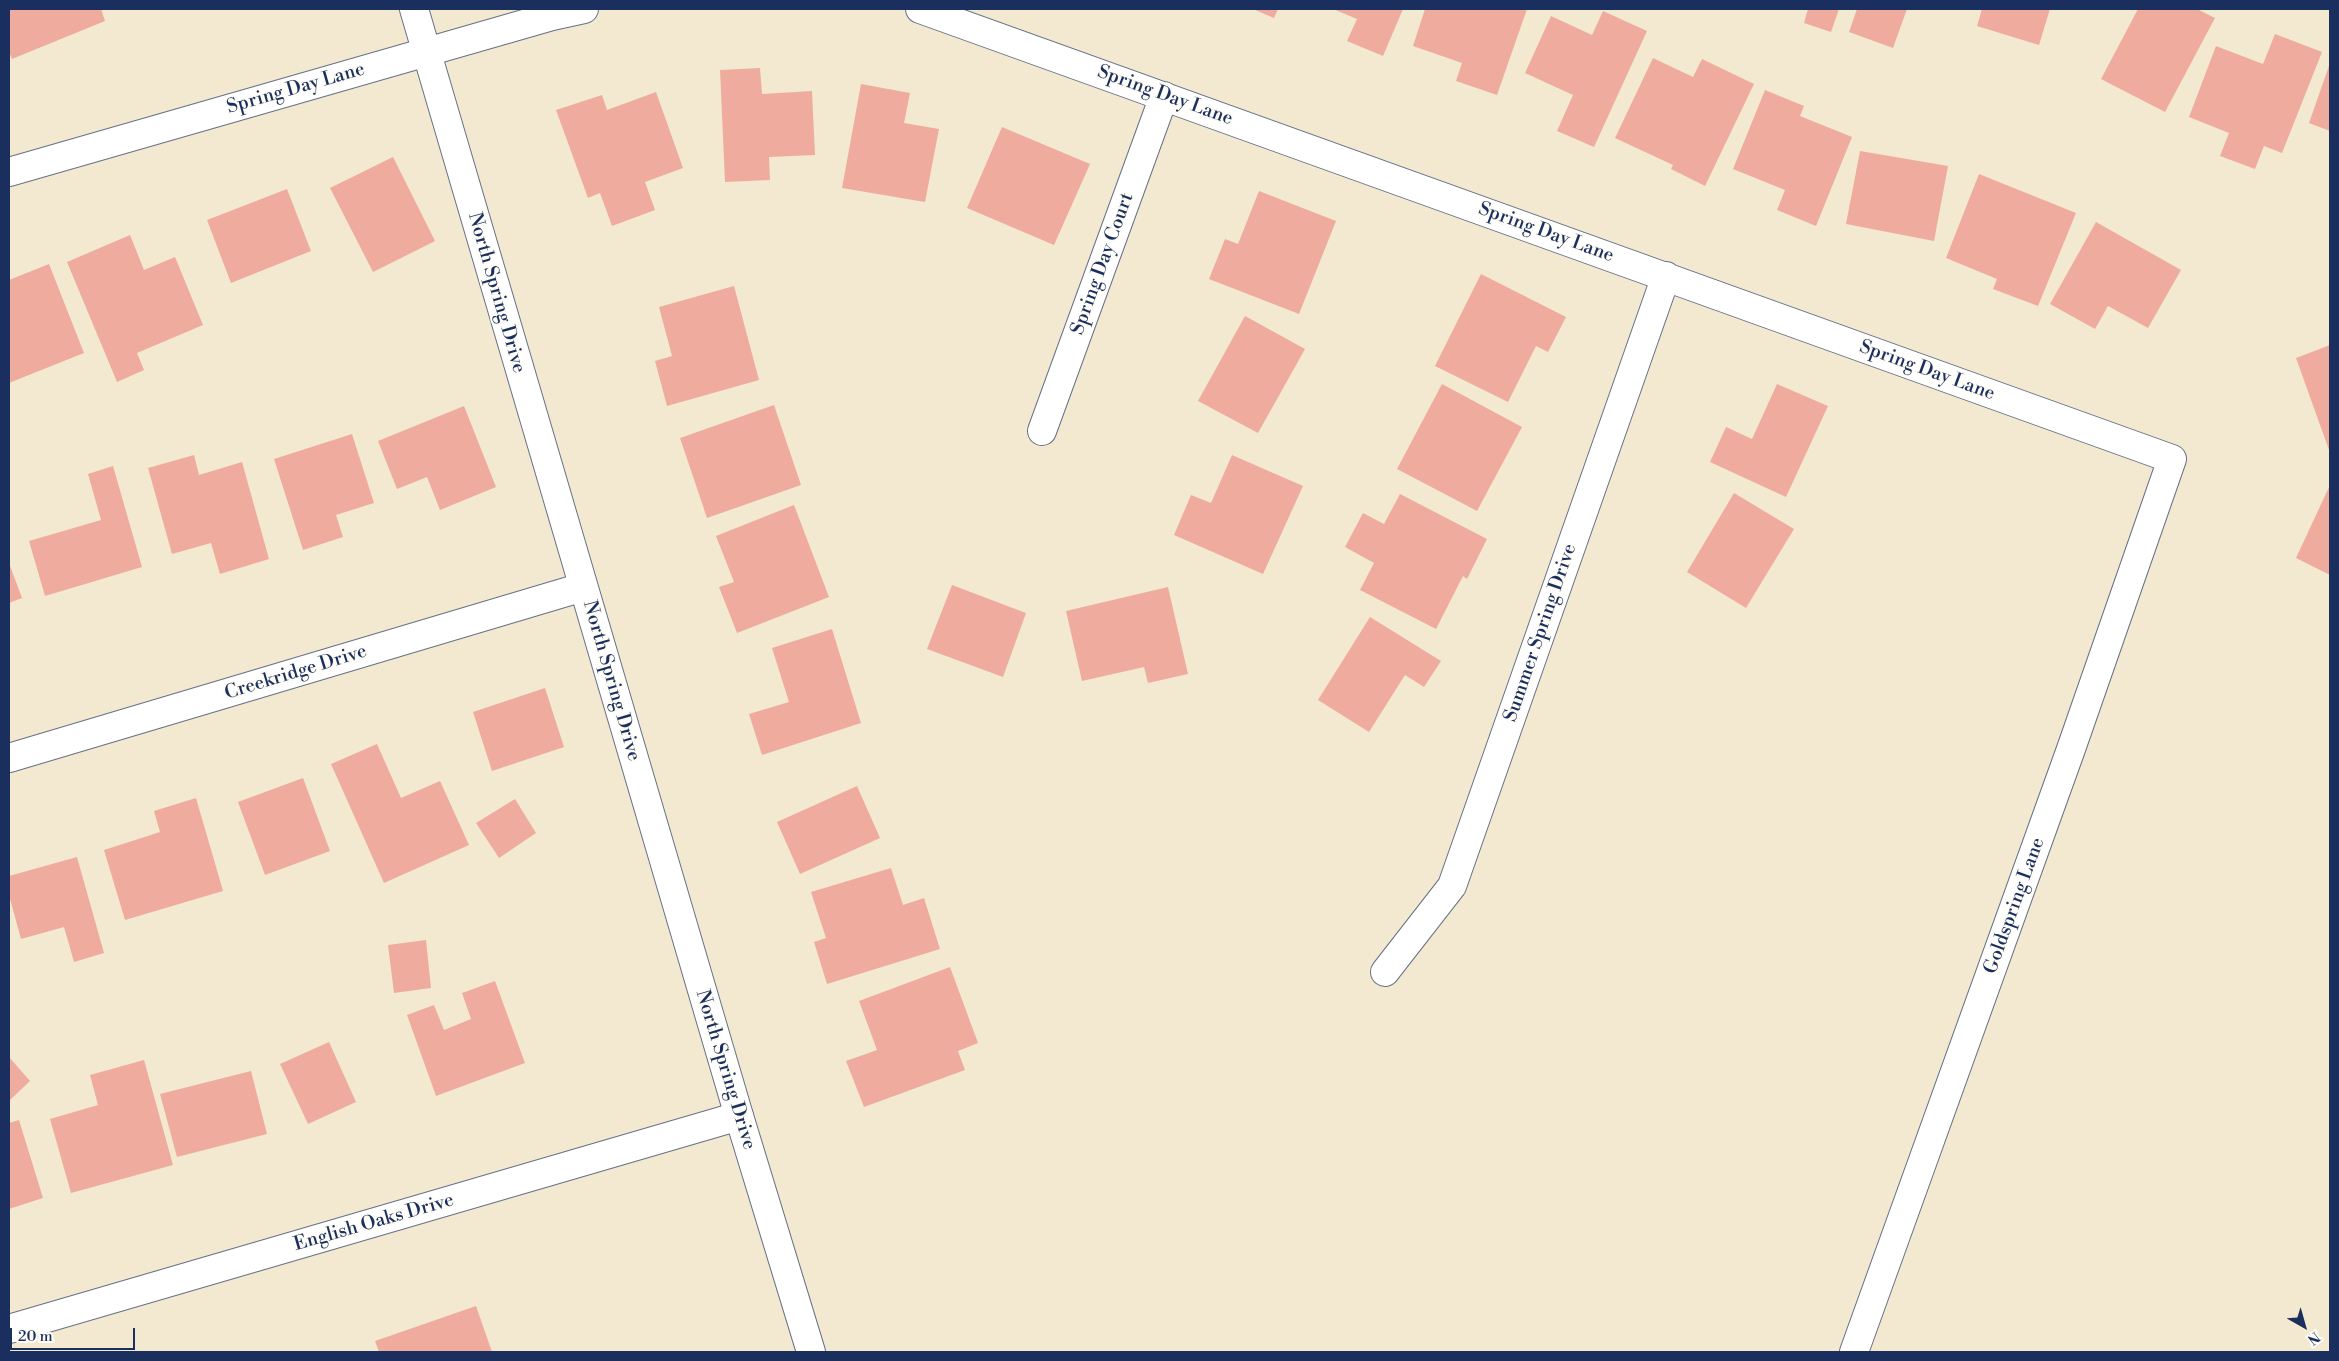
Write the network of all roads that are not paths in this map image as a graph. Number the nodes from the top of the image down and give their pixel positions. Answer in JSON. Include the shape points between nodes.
{"nodes":[{"id":1,"x":414,"y":9,"type":"edge"},
{"id":2,"x":584,"y":9,"type":"edge"},
{"id":3,"x":920,"y":9,"type":"edge"},
{"id":4,"x":426,"y":52,"type":"junction"},
{"id":5,"x":1164,"y":96,"type":"junction"},
{"id":6,"x":9,"y":172,"type":"edge"},
{"id":7,"x":1666,"y":276,"type":"junction"},
{"id":8,"x":1042,"y":431,"type":"dead end"},
{"id":9,"x":2172,"y":459,"type":"joint"},
{"id":10,"x":583,"y":587,"type":"junction"},
{"id":11,"x":9,"y":758,"type":"edge"},
{"id":12,"x":1385,"y":972,"type":"dead end"},
{"id":13,"x":739,"y":1116,"type":"junction"},
{"id":14,"x":9,"y":1329,"type":"edge"},
{"id":15,"x":811,"y":1352,"type":"edge"},
{"id":16,"x":1854,"y":1352,"type":"edge"}],
"edges":[{"from":1,"to":4,"type":"street","name":"North Spring Drive"},
{"from":2,"to":4,"type":"street","name":"Spring Day Lane"},
{"from":3,"to":5,"type":"street","name":"Spring Day Lane"},
{"from":4,"to":6,"type":"street","name":"Spring Day Lane"},
{"from":4,"to":10,"type":"street","name":"North Spring Drive"},
{"from":5,"to":7,"type":"street","name":"Spring Day Lane"},
{"from":5,"to":8,"type":"street","name":"Spring Day Court"},
{"from":7,"to":9,"type":"street","name":"Spring Day Lane"},
{"from":7,"to":12,"type":"street","name":"Summer Spring Drive","via":[[1452,886]]},
{"from":9,"to":16,"type":"street","name":"Goldspring Lane"},
{"from":10,"to":11,"type":"street","name":"Creekridge Drive"},
{"from":10,"to":13,"type":"street","name":"North Spring Drive"},
{"from":13,"to":14,"type":"street","name":"English Oaks Drive"},
{"from":13,"to":15,"type":"street","name":"North Spring Drive"}]}
